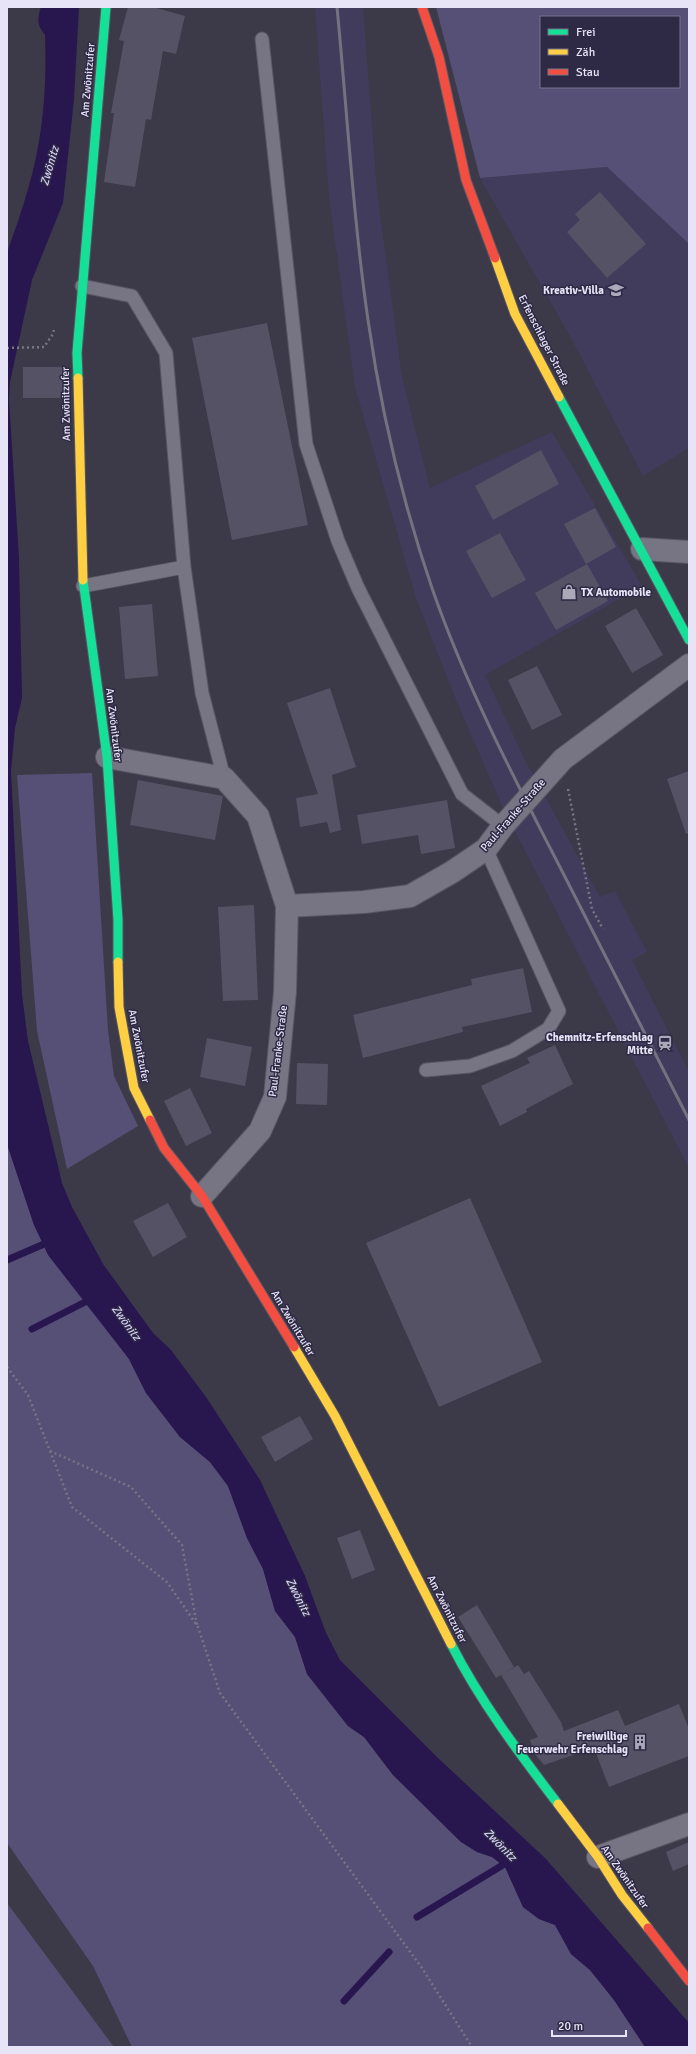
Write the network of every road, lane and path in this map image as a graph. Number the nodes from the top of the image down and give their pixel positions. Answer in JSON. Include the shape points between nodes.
{"nodes":[{"id":1,"x":106,"y":7,"type":"edge"},
{"id":2,"x":422,"y":7,"type":"edge"},
{"id":3,"x":262,"y":39,"type":"dead end"},
{"id":4,"x":82,"y":286,"type":"junction"},
{"id":5,"x":7,"y":348,"type":"edge"},
{"id":6,"x":26,"y":349,"type":"dead end"},
{"id":7,"x":642,"y":549,"type":"junction"},
{"id":8,"x":689,"y":552,"type":"edge"},
{"id":9,"x":184,"y":567,"type":"junction"},
{"id":10,"x":83,"y":586,"type":"junction"},
{"id":11,"x":689,"y":640,"type":"edge"},
{"id":12,"x":689,"y":665,"type":"edge"},
{"id":13,"x":107,"y":758,"type":"junction"},
{"id":14,"x":563,"y":759,"type":"junction"},
{"id":15,"x":224,"y":778,"type":"junction"},
{"id":16,"x":503,"y":826,"type":"junction"},
{"id":17,"x":486,"y":849,"type":"junction"},
{"id":18,"x":287,"y":906,"type":"junction"},
{"id":19,"x":603,"y":929,"type":"dead end"},
{"id":20,"x":426,"y":1070,"type":"dead end"},
{"id":21,"x":202,"y":1196,"type":"junction"},
{"id":22,"x":7,"y":1367,"type":"edge"},
{"id":23,"x":50,"y":1451,"type":"junction"},
{"id":24,"x":198,"y":1627,"type":"junction"},
{"id":25,"x":689,"y":1824,"type":"edge"},
{"id":26,"x":598,"y":1857,"type":"junction"},
{"id":27,"x":689,"y":1981,"type":"edge"},
{"id":28,"x":472,"y":2047,"type":"edge"}],
"edges":[{"from":1,"to":4,"type":"street","name":"Am Zwönitzufer"},
{"from":2,"to":7,"type":"street","name":"Erfenschlager Straße","via":[[439,56],[466,180],[515,314]]},
{"from":3,"to":16,"type":"lane","via":[[306,444],[338,541],[358,588],[462,794]]},
{"from":4,"to":9,"type":"lane","via":[[132,296],[166,353]]},
{"from":4,"to":10,"type":"street","name":"Am Zwönitzufer","via":[[77,353]]},
{"from":5,"to":6,"type":"path"},
{"from":7,"to":8,"type":"street"},
{"from":7,"to":11,"type":"street","name":"Erfenschlager Straße"},
{"from":9,"to":10,"type":"lane"},
{"from":9,"to":15,"type":"lane","via":[[202,693]]},
{"from":10,"to":13,"type":"street","name":"Am Zwönitzufer"},
{"from":12,"to":14,"type":"street","name":"Paul-Franke-Straße"},
{"from":13,"to":15,"type":"street"},
{"from":13,"to":21,"type":"street","name":"Am Zwönitzufer","via":[[118,920],[119,1007],[134,1088],[164,1148]]},
{"from":14,"to":16,"type":"street","name":"Paul-Franke-Straße"},
{"from":14,"to":19,"type":"path","via":[[592,909]]},
{"from":15,"to":18,"type":"street","name":"Paul-Franke-Straße","via":[[258,816]]},
{"from":16,"to":17,"type":"street","name":"Paul-Franke-Straße"},
{"from":17,"to":18,"type":"street","name":"Paul-Franke-Straße","via":[[410,896],[364,902]]},
{"from":17,"to":20,"type":"lane","via":[[559,1011],[548,1029],[512,1050],[470,1066]]},
{"from":18,"to":21,"type":"street","name":"Paul-Franke-Straße","via":[[285,992],[274,1097],[260,1132]]},
{"from":21,"to":26,"type":"street","name":"Am Zwönitzufer","via":[[335,1416],[465,1672],[517,1750]]},
{"from":22,"to":23,"type":"path","via":[[28,1396]]},
{"from":23,"to":24,"type":"path","via":[[72,1507],[167,1582]]},
{"from":23,"to":24,"type":"path","via":[[131,1487],[182,1545]]},
{"from":24,"to":28,"type":"path","via":[[220,1693],[422,1968]]},
{"from":25,"to":26,"type":"street"},
{"from":26,"to":27,"type":"street","name":"Am Zwönitzufer","via":[[622,1895]]}]}
